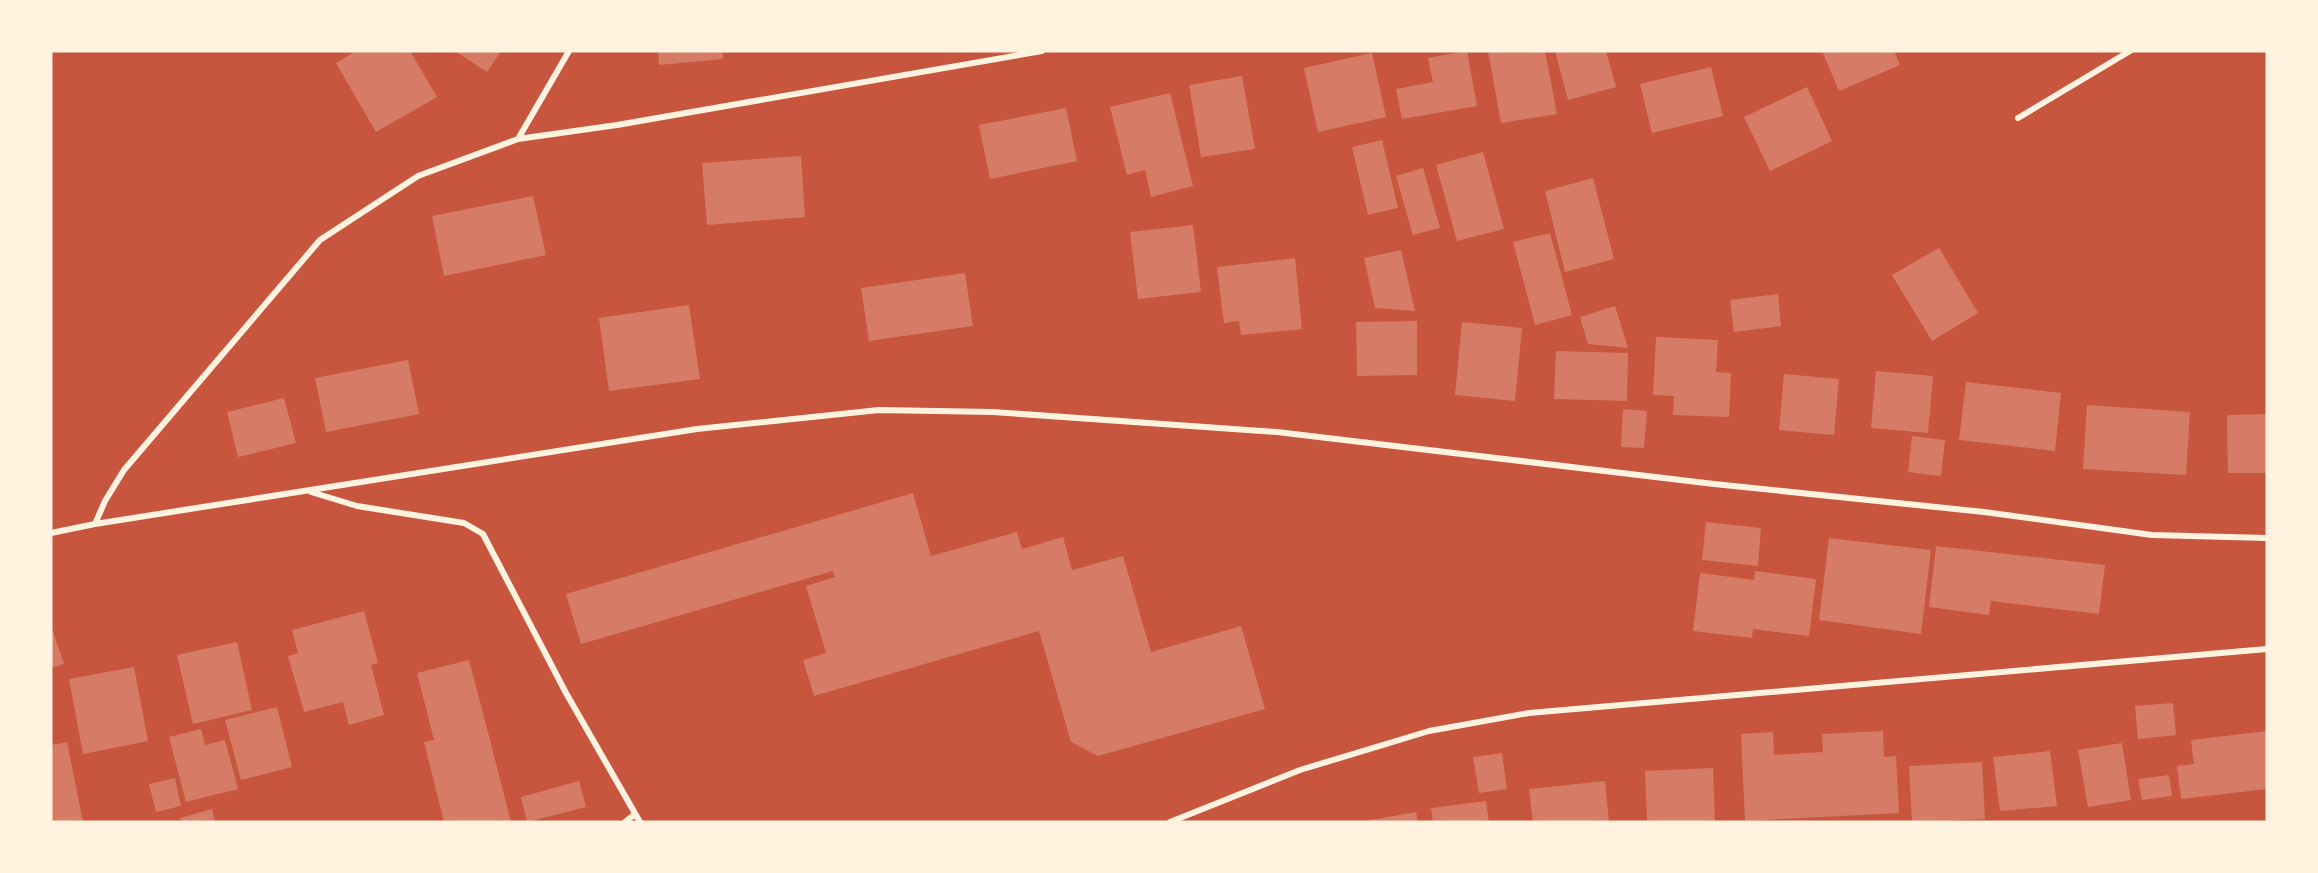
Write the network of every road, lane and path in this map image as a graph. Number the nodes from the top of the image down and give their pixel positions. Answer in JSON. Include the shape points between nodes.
{"nodes":[{"id":1,"x":569,"y":51,"type":"edge"},
{"id":2,"x":1042,"y":51,"type":"edge"},
{"id":3,"x":2130,"y":51,"type":"edge"},
{"id":4,"x":2018,"y":118,"type":"dead end"},
{"id":5,"x":518,"y":139,"type":"junction"},
{"id":6,"x":309,"y":491,"type":"junction"},
{"id":7,"x":95,"y":524,"type":"junction"},
{"id":8,"x":51,"y":533,"type":"edge"},
{"id":9,"x":2267,"y":538,"type":"edge"},
{"id":10,"x":2267,"y":649,"type":"edge"},
{"id":11,"x":635,"y":814,"type":"junction"},
{"id":12,"x":625,"y":822,"type":"edge"},
{"id":13,"x":640,"y":822,"type":"edge"},
{"id":14,"x":1170,"y":822,"type":"edge"}],
"edges":[{"from":1,"to":5,"type":"street"},
{"from":2,"to":5,"type":"street"},
{"from":3,"to":4,"type":"street"},
{"from":5,"to":7,"type":"street","via":[[418,176],[320,240],[124,470]]},
{"from":6,"to":7,"type":"street"},
{"from":6,"to":9,"type":"street","via":[[697,429],[879,410],[993,412],[1277,432],[1984,512],[2152,535]]},
{"from":6,"to":11,"type":"street","via":[[357,506],[464,523],[483,534]]},
{"from":7,"to":8,"type":"street"},
{"from":10,"to":14,"type":"street","via":[[1529,713],[1429,731],[1300,770]]},
{"from":11,"to":12,"type":"street"},
{"from":11,"to":13,"type":"street"}]}
